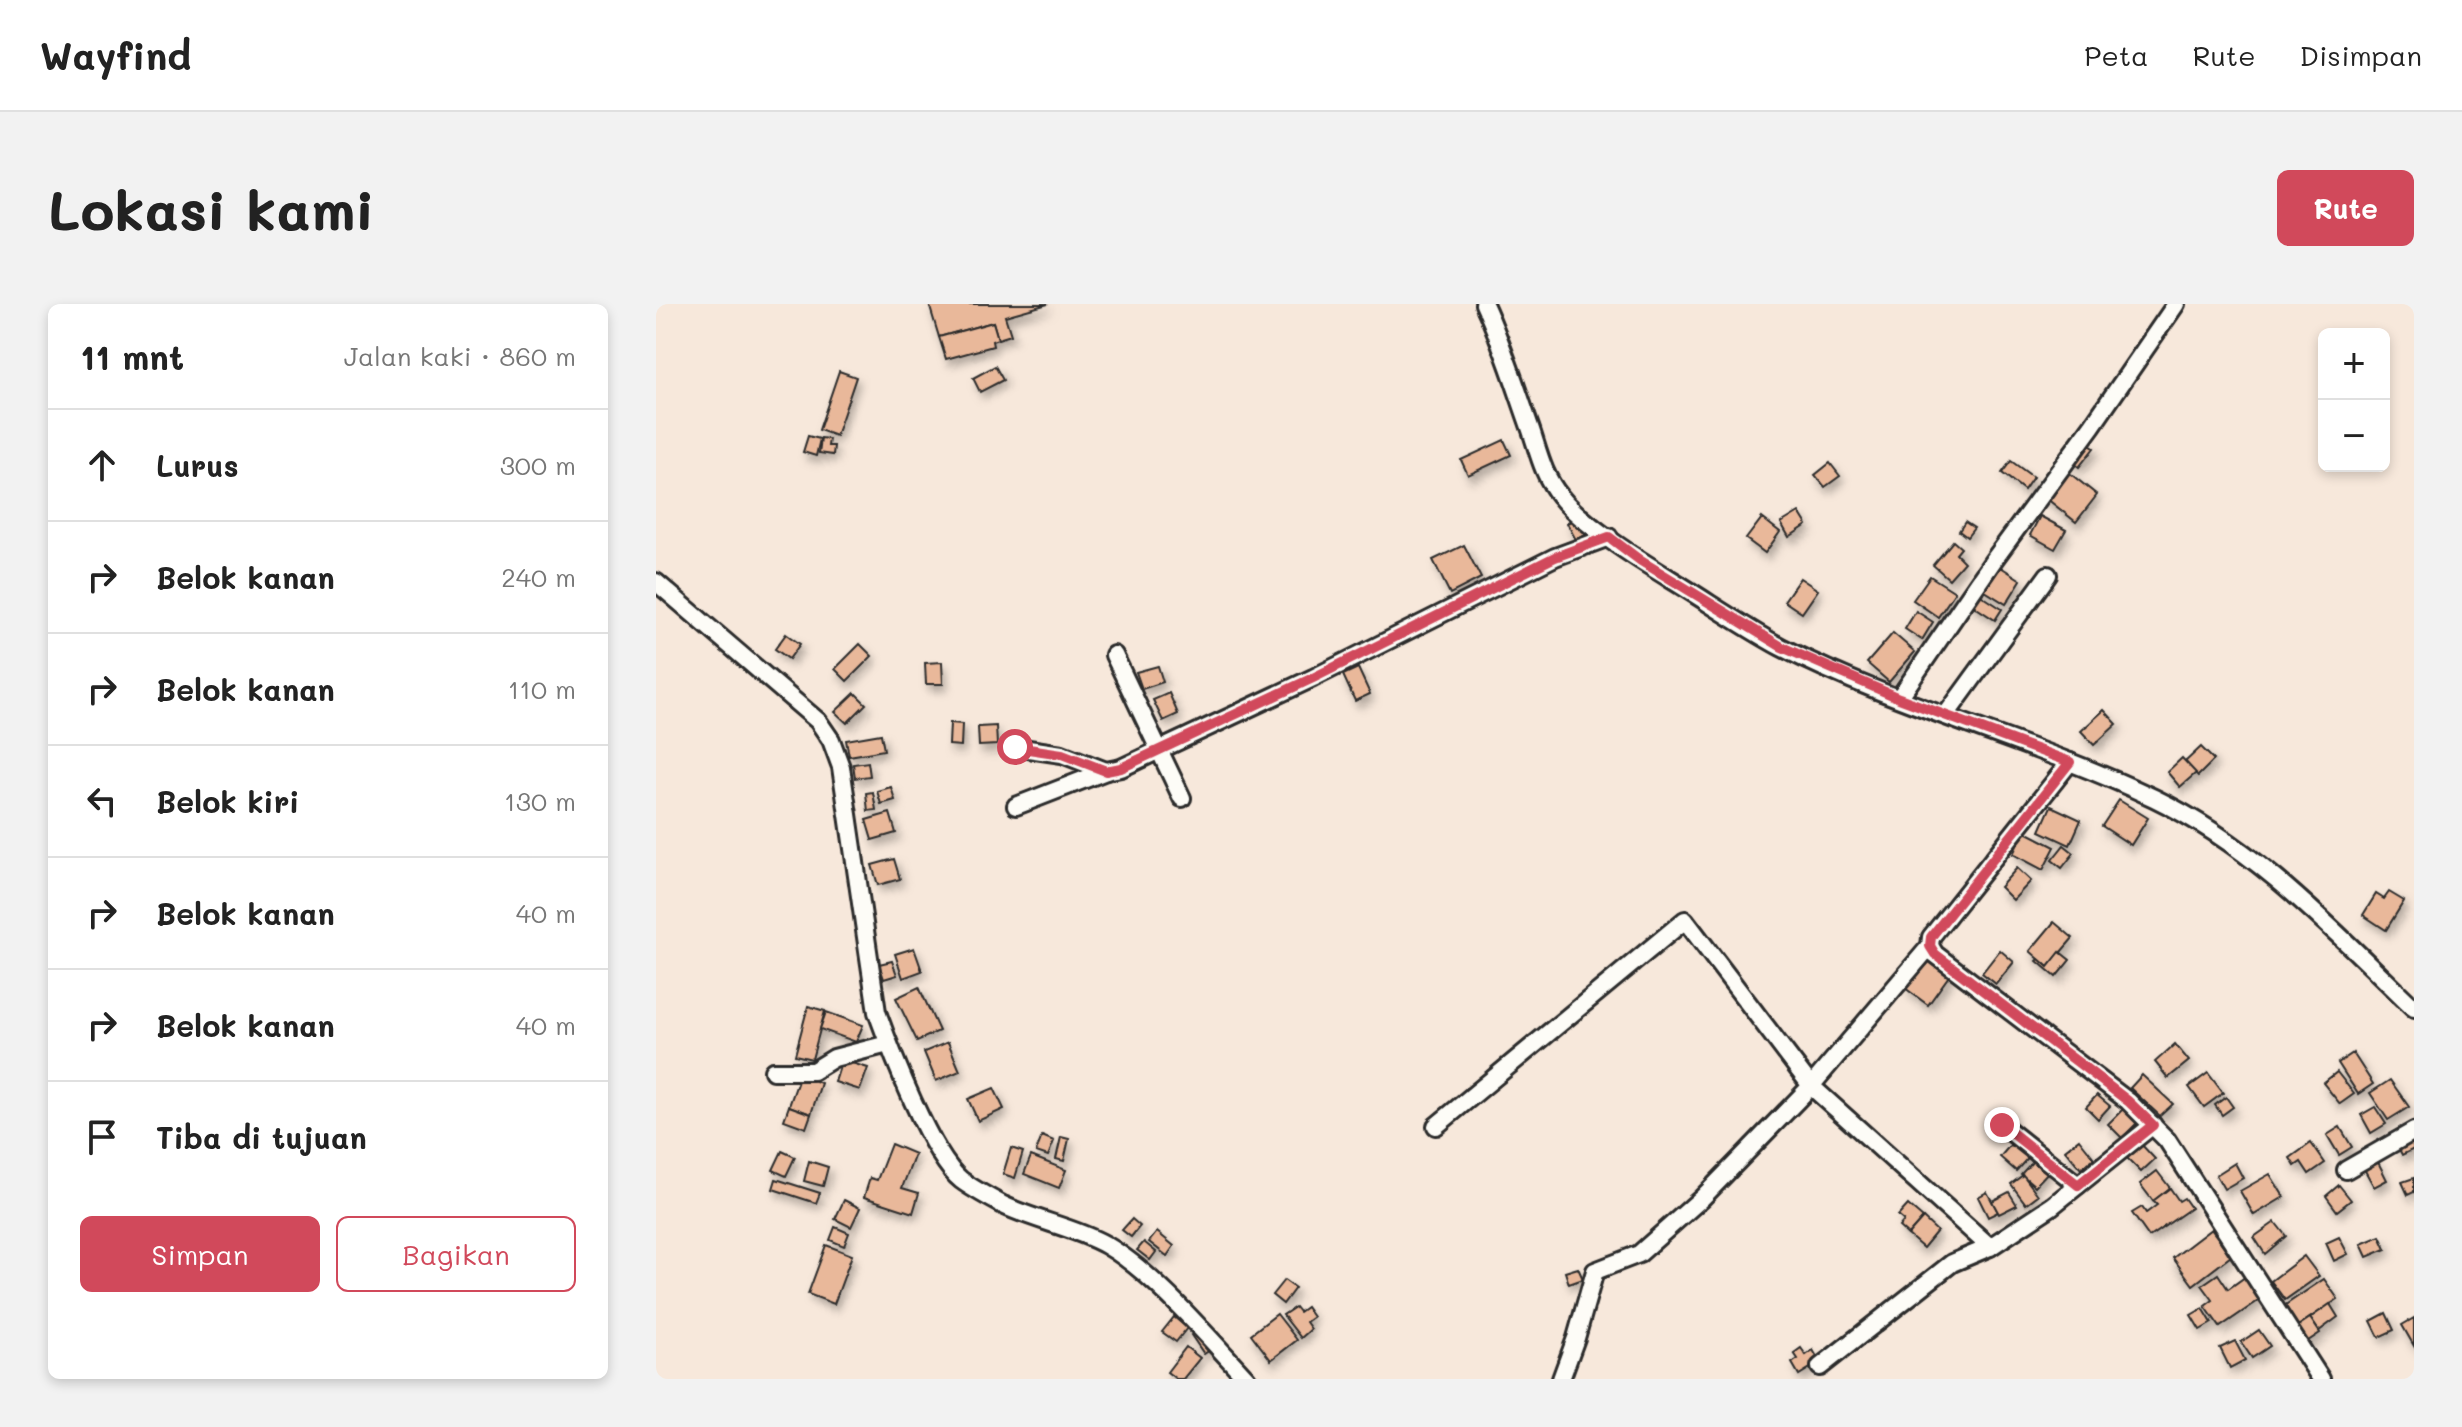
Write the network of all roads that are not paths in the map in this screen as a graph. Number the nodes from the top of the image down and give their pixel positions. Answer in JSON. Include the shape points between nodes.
{"nodes":[{"id":1,"x":1484,"y":304,"type":"edge"},
{"id":2,"x":2176,"y":304,"type":"edge"},
{"id":3,"x":1609,"y":537,"type":"junction"},
{"id":4,"x":2048,"y":575,"type":"dead end"},
{"id":5,"x":656,"y":582,"type":"edge"},
{"id":6,"x":1114,"y":655,"type":"dead end"},
{"id":7,"x":1899,"y":698,"type":"junction"},
{"id":8,"x":1946,"y":715,"type":"junction"},
{"id":9,"x":1015,"y":747,"type":"dead end"},
{"id":10,"x":1157,"y":750,"type":"junction"},
{"id":11,"x":2070,"y":762,"type":"junction"},
{"id":12,"x":1106,"y":771,"type":"junction"},
{"id":13,"x":1182,"y":798,"type":"dead end"},
{"id":14,"x":1016,"y":806,"type":"dead end"},
{"id":15,"x":1930,"y":946,"type":"junction"},
{"id":16,"x":2414,"y":1008,"type":"edge"},
{"id":17,"x":888,"y":1044,"type":"junction"},
{"id":18,"x":773,"y":1071,"type":"dead end"},
{"id":19,"x":1811,"y":1086,"type":"junction"},
{"id":20,"x":2002,"y":1125,"type":"dead end"},
{"id":21,"x":2153,"y":1125,"type":"junction"},
{"id":22,"x":1436,"y":1126,"type":"dead end"},
{"id":23,"x":2414,"y":1131,"type":"edge"},
{"id":24,"x":2346,"y":1170,"type":"dead end"},
{"id":25,"x":2078,"y":1185,"type":"junction"},
{"id":26,"x":1990,"y":1247,"type":"junction"},
{"id":27,"x":1820,"y":1367,"type":"dead end"},
{"id":28,"x":1247,"y":1379,"type":"edge"},
{"id":29,"x":1561,"y":1379,"type":"edge"},
{"id":30,"x":2321,"y":1379,"type":"edge"}],
"edges":[{"from":1,"to":3,"type":"street","via":[[1542,469],[1565,503]]},
{"from":2,"to":7,"type":"street"},
{"from":3,"to":7,"type":"street","via":[[1782,647]]},
{"from":3,"to":10,"type":"street","via":[[1555,557]]},
{"from":4,"to":8,"type":"street"},
{"from":5,"to":17,"type":"street","via":[[818,721],[831,740],[843,781],[870,978]]},
{"from":6,"to":10,"type":"street"},
{"from":7,"to":8,"type":"street"},
{"from":8,"to":11,"type":"street"},
{"from":9,"to":12,"type":"street","via":[[1062,754]]},
{"from":10,"to":12,"type":"street"},
{"from":10,"to":13,"type":"street"},
{"from":11,"to":15,"type":"street","via":[[1931,937]]},
{"from":11,"to":16,"type":"street","via":[[2217,832],[2290,889]]},
{"from":12,"to":14,"type":"street"},
{"from":15,"to":19,"type":"street"},
{"from":15,"to":21,"type":"street"},
{"from":17,"to":18,"type":"street","via":[[834,1058],[813,1071]]},
{"from":17,"to":28,"type":"street","via":[[940,1156],[961,1180],[1004,1205],[1106,1245],[1143,1274]]},
{"from":19,"to":22,"type":"street","via":[[1685,920]]},
{"from":19,"to":26,"type":"street"},
{"from":19,"to":29,"type":"street","via":[[1639,1254],[1595,1271]]},
{"from":20,"to":25,"type":"street"},
{"from":21,"to":25,"type":"street"},
{"from":21,"to":30,"type":"street"},
{"from":23,"to":24,"type":"street"},
{"from":25,"to":26,"type":"street"},
{"from":26,"to":27,"type":"street","via":[[1952,1263]]}]}
